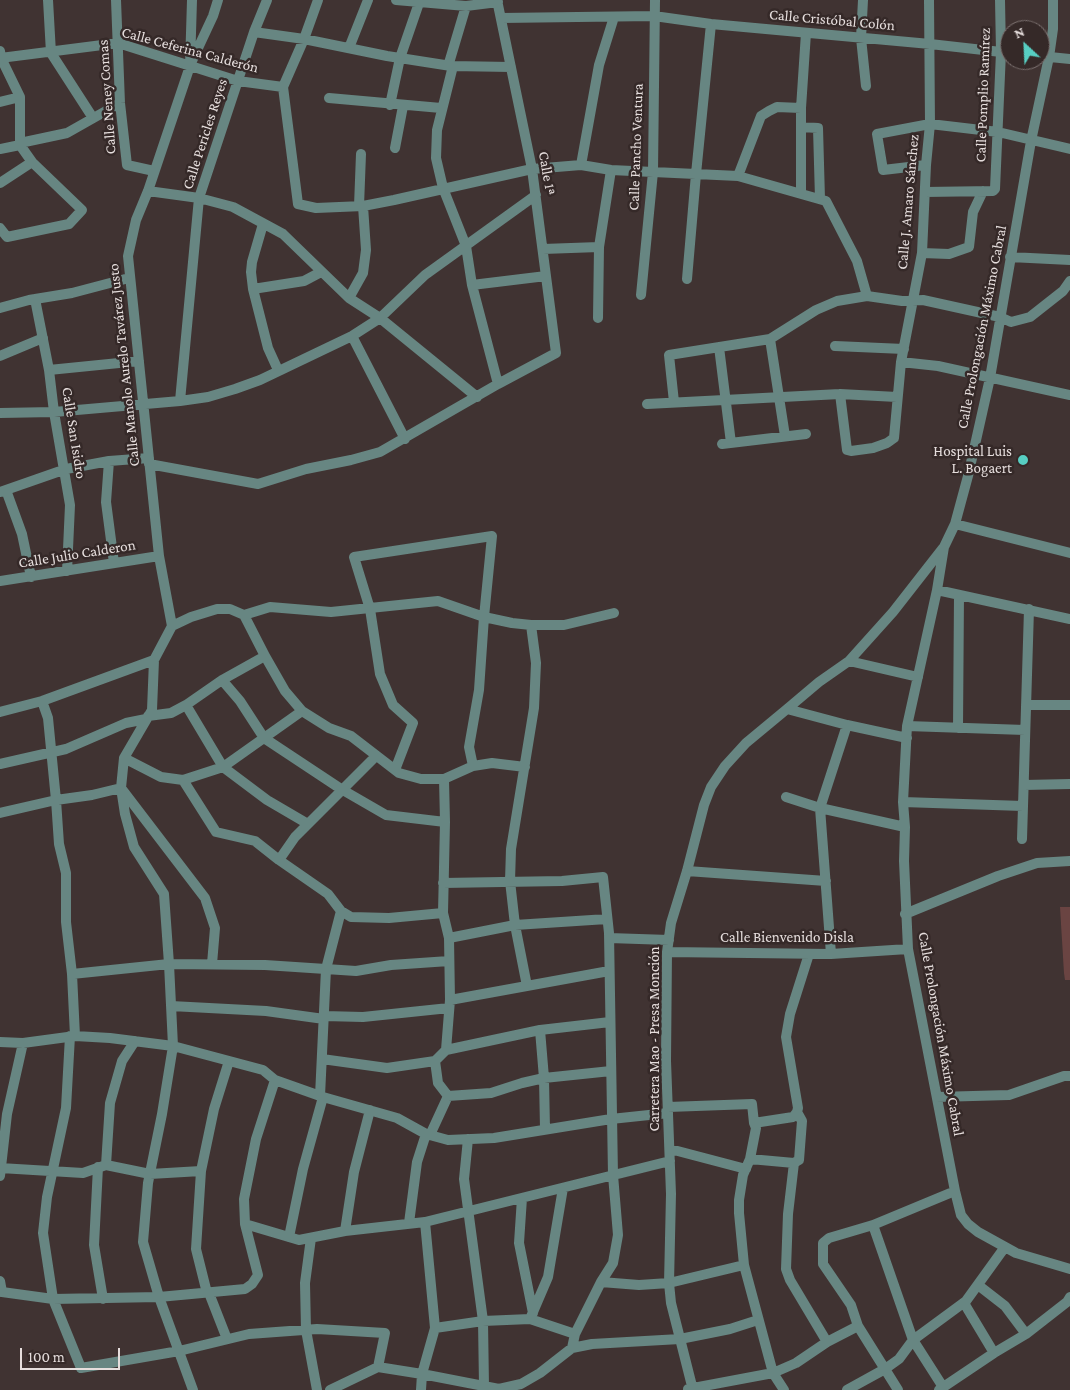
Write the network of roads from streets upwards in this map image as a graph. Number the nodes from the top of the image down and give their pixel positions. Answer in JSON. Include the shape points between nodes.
{"nodes":[{"id":1,"x":48,"y":0,"type":"edge"},
{"id":2,"x":116,"y":0,"type":"edge"},
{"id":3,"x":192,"y":0,"type":"edge"},
{"id":4,"x":218,"y":0,"type":"edge"},
{"id":5,"x":267,"y":0,"type":"edge"},
{"id":6,"x":318,"y":0,"type":"edge"},
{"id":7,"x":368,"y":0,"type":"edge"},
{"id":8,"x":396,"y":0,"type":"edge"},
{"id":9,"x":655,"y":0,"type":"edge"},
{"id":10,"x":863,"y":0,"type":"edge"},
{"id":11,"x":929,"y":0,"type":"edge"},
{"id":12,"x":1000,"y":0,"type":"edge"},
{"id":13,"x":1054,"y":0,"type":"edge"},
{"id":14,"x":420,"y":1,"type":"edge"},
{"id":15,"x":498,"y":1,"type":"edge"},
{"id":16,"x":466,"y":6,"type":"junction"},
{"id":17,"x":654,"y":16,"type":"junction"},
{"id":18,"x":614,"y":17,"type":"junction"},
{"id":19,"x":501,"y":18,"type":"junction"},
{"id":20,"x":1002,"y":20,"type":"edge"},
{"id":21,"x":711,"y":24,"type":"junction"},
{"id":22,"x":254,"y":32,"type":"junction"},
{"id":23,"x":806,"y":33,"type":"junction"},
{"id":24,"x":862,"y":38,"type":"junction"},
{"id":25,"x":304,"y":39,"type":"junction"},
{"id":26,"x":1050,"y":39,"type":"edge"},
{"id":27,"x":118,"y":43,"type":"junction"},
{"id":28,"x":930,"y":44,"type":"junction"},
{"id":29,"x":349,"y":48,"type":"junction"},
{"id":30,"x":0,"y":51,"type":"edge"},
{"id":31,"x":1000,"y":51,"type":"edge"},
{"id":32,"x":51,"y":53,"type":"junction"},
{"id":33,"x":1050,"y":57,"type":"edge"},
{"id":34,"x":0,"y":58,"type":"edge"},
{"id":35,"x":400,"y":58,"type":"junction"},
{"id":36,"x":1070,"y":59,"type":"edge"},
{"id":37,"x":190,"y":66,"type":"junction"},
{"id":38,"x":451,"y":66,"type":"junction"},
{"id":39,"x":511,"y":67,"type":"junction"},
{"id":40,"x":1004,"y":70,"type":"edge"},
{"id":41,"x":1043,"y":70,"type":"edge"},
{"id":42,"x":238,"y":81,"type":"junction"},
{"id":43,"x":866,"y":86,"type":"dead end"},
{"id":44,"x":283,"y":87,"type":"junction"},
{"id":45,"x":20,"y":97,"type":"junction"},
{"id":46,"x":330,"y":98,"type":"dead end"},
{"id":47,"x":0,"y":102,"type":"edge"},
{"id":48,"x":120,"y":103,"type":"junction"},
{"id":49,"x":390,"y":105,"type":"junction"},
{"id":50,"x":402,"y":106,"type":"junction"},
{"id":51,"x":441,"y":108,"type":"junction"},
{"id":52,"x":801,"y":108,"type":"junction"},
{"id":53,"x":93,"y":118,"type":"junction"},
{"id":54,"x":930,"y":124,"type":"junction"},
{"id":55,"x":801,"y":127,"type":"junction"},
{"id":56,"x":998,"y":132,"type":"junction"},
{"id":57,"x":1031,"y":141,"type":"junction"},
{"id":58,"x":20,"y":144,"type":"junction"},
{"id":59,"x":395,"y":148,"type":"dead end"},
{"id":60,"x":1070,"y":148,"type":"edge"},
{"id":61,"x":0,"y":149,"type":"edge"},
{"id":62,"x":361,"y":154,"type":"dead end"},
{"id":63,"x":32,"y":162,"type":"junction"},
{"id":64,"x":581,"y":165,"type":"junction"},
{"id":65,"x":926,"y":165,"type":"junction"},
{"id":66,"x":532,"y":169,"type":"junction"},
{"id":67,"x":611,"y":170,"type":"junction"},
{"id":68,"x":154,"y":171,"type":"junction"},
{"id":69,"x":653,"y":172,"type":"junction"},
{"id":70,"x":696,"y":174,"type":"junction"},
{"id":71,"x":738,"y":176,"type":"junction"},
{"id":72,"x":0,"y":183,"type":"edge"},
{"id":73,"x":443,"y":188,"type":"junction"},
{"id":74,"x":148,"y":191,"type":"junction"},
{"id":75,"x":983,"y":191,"type":"junction"},
{"id":76,"x":925,"y":192,"type":"junction"},
{"id":77,"x":801,"y":193,"type":"junction"},
{"id":78,"x":536,"y":195,"type":"junction"},
{"id":79,"x":199,"y":198,"type":"junction"},
{"id":80,"x":820,"y":199,"type":"junction"},
{"id":81,"x":361,"y":206,"type":"junction"},
{"id":82,"x":263,"y":224,"type":"junction"},
{"id":83,"x":0,"y":228,"type":"edge"},
{"id":84,"x":466,"y":246,"type":"junction"},
{"id":85,"x":599,"y":247,"type":"junction"},
{"id":86,"x":543,"y":249,"type":"junction"},
{"id":87,"x":922,"y":253,"type":"junction"},
{"id":88,"x":1010,"y":257,"type":"junction"},
{"id":89,"x":1070,"y":260,"type":"edge"},
{"id":90,"x":321,"y":272,"type":"junction"},
{"id":91,"x":546,"y":276,"type":"junction"},
{"id":92,"x":129,"y":278,"type":"junction"},
{"id":93,"x":688,"y":280,"type":"dead end"},
{"id":94,"x":1070,"y":281,"type":"edge"},
{"id":95,"x":472,"y":285,"type":"junction"},
{"id":96,"x":252,"y":288,"type":"junction"},
{"id":97,"x":641,"y":295,"type":"dead end"},
{"id":98,"x":867,"y":296,"type":"junction"},
{"id":99,"x":349,"y":298,"type":"junction"},
{"id":100,"x":35,"y":299,"type":"junction"},
{"id":101,"x":913,"y":299,"type":"junction"},
{"id":102,"x":0,"y":308,"type":"edge"},
{"id":103,"x":1000,"y":317,"type":"junction"},
{"id":104,"x":380,"y":318,"type":"junction"},
{"id":105,"x":598,"y":318,"type":"dead end"},
{"id":106,"x":352,"y":336,"type":"junction"},
{"id":107,"x":43,"y":338,"type":"junction"},
{"id":108,"x":770,"y":339,"type":"junction"},
{"id":109,"x":836,"y":346,"type":"dead end"},
{"id":110,"x":719,"y":347,"type":"junction"},
{"id":111,"x":904,"y":349,"type":"junction"},
{"id":112,"x":0,"y":356,"type":"edge"},
{"id":113,"x":139,"y":361,"type":"junction"},
{"id":114,"x":901,"y":362,"type":"junction"},
{"id":115,"x":50,"y":370,"type":"junction"},
{"id":116,"x":278,"y":370,"type":"junction"},
{"id":117,"x":990,"y":378,"type":"junction"},
{"id":118,"x":498,"y":384,"type":"junction"},
{"id":119,"x":840,"y":394,"type":"junction"},
{"id":120,"x":1070,"y":396,"type":"edge"},
{"id":121,"x":477,"y":397,"type":"junction"},
{"id":122,"x":778,"y":397,"type":"junction"},
{"id":123,"x":897,"y":397,"type":"junction"},
{"id":124,"x":725,"y":399,"type":"junction"},
{"id":125,"x":180,"y":401,"type":"junction"},
{"id":126,"x":674,"y":402,"type":"junction"},
{"id":127,"x":144,"y":404,"type":"junction"},
{"id":128,"x":647,"y":404,"type":"dead end"},
{"id":129,"x":54,"y":412,"type":"junction"},
{"id":130,"x":0,"y":413,"type":"edge"},
{"id":131,"x":806,"y":434,"type":"dead end"},
{"id":132,"x":785,"y":436,"type":"junction"},
{"id":133,"x":405,"y":439,"type":"junction"},
{"id":134,"x":109,"y":460,"type":"junction"},
{"id":135,"x":149,"y":461,"type":"junction"},
{"id":136,"x":64,"y":470,"type":"junction"},
{"id":137,"x":3,"y":491,"type":"edge"},
{"id":138,"x":955,"y":524,"type":"junction"},
{"id":139,"x":944,"y":547,"type":"junction"},
{"id":140,"x":1070,"y":553,"type":"edge"},
{"id":141,"x":160,"y":556,"type":"junction"},
{"id":142,"x":114,"y":563,"type":"junction"},
{"id":143,"x":67,"y":572,"type":"junction"},
{"id":144,"x":31,"y":577,"type":"junction"},
{"id":145,"x":0,"y":581,"type":"edge"},
{"id":146,"x":937,"y":590,"type":"junction"},
{"id":147,"x":959,"y":595,"type":"junction"},
{"id":148,"x":370,"y":609,"type":"junction"},
{"id":149,"x":1029,"y":609,"type":"junction"},
{"id":150,"x":614,"y":613,"type":"dead end"},
{"id":151,"x":244,"y":615,"type":"junction"},
{"id":152,"x":484,"y":617,"type":"junction"},
{"id":153,"x":1070,"y":619,"type":"edge"},
{"id":154,"x":531,"y":625,"type":"junction"},
{"id":155,"x":172,"y":626,"type":"junction"},
{"id":156,"x":265,"y":656,"type":"junction"},
{"id":157,"x":154,"y":660,"type":"junction"},
{"id":158,"x":849,"y":661,"type":"junction"},
{"id":159,"x":918,"y":677,"type":"junction"},
{"id":160,"x":222,"y":680,"type":"junction"},
{"id":161,"x":42,"y":701,"type":"junction"},
{"id":162,"x":186,"y":705,"type":"junction"},
{"id":163,"x":1026,"y":705,"type":"junction"},
{"id":164,"x":1070,"y":705,"type":"edge"},
{"id":165,"x":787,"y":709,"type":"junction"},
{"id":166,"x":302,"y":711,"type":"junction"},
{"id":167,"x":0,"y":712,"type":"edge"},
{"id":168,"x":147,"y":717,"type":"junction"},
{"id":169,"x":847,"y":725,"type":"junction"},
{"id":170,"x":907,"y":726,"type":"junction"},
{"id":171,"x":958,"y":728,"type":"junction"},
{"id":172,"x":1025,"y":730,"type":"junction"},
{"id":173,"x":264,"y":738,"type":"junction"},
{"id":174,"x":907,"y":738,"type":"junction"},
{"id":175,"x":52,"y":752,"type":"junction"},
{"id":176,"x":376,"y":756,"type":"junction"},
{"id":177,"x":124,"y":758,"type":"junction"},
{"id":178,"x":0,"y":764,"type":"edge"},
{"id":179,"x":473,"y":766,"type":"junction"},
{"id":180,"x":223,"y":767,"type":"junction"},
{"id":181,"x":525,"y":767,"type":"junction"},
{"id":182,"x":396,"y":770,"type":"junction"},
{"id":183,"x":444,"y":779,"type":"junction"},
{"id":184,"x":183,"y":780,"type":"junction"},
{"id":185,"x":1070,"y":784,"type":"edge"},
{"id":186,"x":1024,"y":785,"type":"junction"},
{"id":187,"x":121,"y":788,"type":"junction"},
{"id":188,"x":341,"y":789,"type":"junction"},
{"id":189,"x":786,"y":796,"type":"dead end"},
{"id":190,"x":56,"y":800,"type":"junction"},
{"id":191,"x":903,"y":802,"type":"junction"},
{"id":192,"x":1023,"y":806,"type":"junction"},
{"id":193,"x":820,"y":808,"type":"junction"},
{"id":194,"x":0,"y":813,"type":"edge"},
{"id":195,"x":445,"y":822,"type":"junction"},
{"id":196,"x":308,"y":824,"type":"junction"},
{"id":197,"x":905,"y":826,"type":"junction"},
{"id":198,"x":1022,"y":839,"type":"dead end"},
{"id":199,"x":279,"y":860,"type":"junction"},
{"id":200,"x":1070,"y":861,"type":"edge"},
{"id":201,"x":687,"y":871,"type":"junction"},
{"id":202,"x":510,"y":881,"type":"junction"},
{"id":203,"x":826,"y":881,"type":"junction"},
{"id":204,"x":444,"y":883,"type":"junction"},
{"id":205,"x":341,"y":911,"type":"junction"},
{"id":206,"x":442,"y":913,"type":"junction"},
{"id":207,"x":905,"y":914,"type":"junction"},
{"id":208,"x":607,"y":919,"type":"junction"},
{"id":209,"x":515,"y":926,"type":"junction"},
{"id":210,"x":449,"y":938,"type":"junction"},
{"id":211,"x":609,"y":938,"type":"junction"},
{"id":212,"x":669,"y":940,"type":"junction"},
{"id":213,"x":908,"y":949,"type":"junction"},
{"id":214,"x":667,"y":952,"type":"junction"},
{"id":215,"x":809,"y":954,"type":"junction"},
{"id":216,"x":831,"y":954,"type":"junction"},
{"id":217,"x":449,"y":961,"type":"junction"},
{"id":218,"x":169,"y":964,"type":"junction"},
{"id":219,"x":212,"y":964,"type":"junction"},
{"id":220,"x":326,"y":969,"type":"junction"},
{"id":221,"x":609,"y":971,"type":"junction"},
{"id":222,"x":72,"y":974,"type":"junction"},
{"id":223,"x":527,"y":986,"type":"junction"},
{"id":224,"x":449,"y":1004,"type":"junction"},
{"id":225,"x":171,"y":1006,"type":"junction"},
{"id":226,"x":324,"y":1018,"type":"junction"},
{"id":227,"x":610,"y":1022,"type":"junction"},
{"id":228,"x":540,"y":1030,"type":"junction"},
{"id":229,"x":72,"y":1036,"type":"junction"},
{"id":230,"x":135,"y":1041,"type":"junction"},
{"id":231,"x":0,"y":1042,"type":"edge"},
{"id":232,"x":23,"y":1043,"type":"junction"},
{"id":233,"x":173,"y":1046,"type":"junction"},
{"id":234,"x":446,"y":1050,"type":"junction"},
{"id":235,"x":322,"y":1059,"type":"junction"},
{"id":236,"x":229,"y":1061,"type":"junction"},
{"id":237,"x":434,"y":1061,"type":"junction"},
{"id":238,"x":612,"y":1071,"type":"junction"},
{"id":239,"x":1070,"y":1076,"type":"edge"},
{"id":240,"x":544,"y":1078,"type":"junction"},
{"id":241,"x":275,"y":1080,"type":"junction"},
{"id":242,"x":321,"y":1096,"type":"junction"},
{"id":243,"x":448,"y":1096,"type":"junction"},
{"id":244,"x":937,"y":1097,"type":"junction"},
{"id":245,"x":370,"y":1110,"type":"junction"},
{"id":246,"x":668,"y":1110,"type":"junction"},
{"id":247,"x":797,"y":1112,"type":"junction"},
{"id":248,"x":611,"y":1119,"type":"junction"},
{"id":249,"x":754,"y":1123,"type":"junction"},
{"id":250,"x":545,"y":1129,"type":"junction"},
{"id":251,"x":428,"y":1134,"type":"junction"},
{"id":252,"x":468,"y":1139,"type":"junction"},
{"id":253,"x":670,"y":1148,"type":"junction"},
{"id":254,"x":670,"y":1161,"type":"junction"},
{"id":255,"x":794,"y":1163,"type":"junction"},
{"id":256,"x":748,"y":1164,"type":"junction"},
{"id":257,"x":102,"y":1166,"type":"junction"},
{"id":258,"x":201,"y":1170,"type":"junction"},
{"id":259,"x":1,"y":1171,"type":"edge"},
{"id":260,"x":52,"y":1171,"type":"junction"},
{"id":261,"x":150,"y":1174,"type":"junction"},
{"id":262,"x":613,"y":1175,"type":"junction"},
{"id":263,"x":563,"y":1188,"type":"junction"},
{"id":264,"x":954,"y":1191,"type":"junction"},
{"id":265,"x":522,"y":1198,"type":"junction"},
{"id":266,"x":468,"y":1211,"type":"junction"},
{"id":267,"x":425,"y":1222,"type":"junction"},
{"id":268,"x":245,"y":1224,"type":"junction"},
{"id":269,"x":409,"y":1224,"type":"junction"},
{"id":270,"x":873,"y":1225,"type":"junction"},
{"id":271,"x":346,"y":1231,"type":"junction"},
{"id":272,"x":290,"y":1237,"type":"junction"},
{"id":273,"x":311,"y":1238,"type":"junction"},
{"id":274,"x":1005,"y":1247,"type":"junction"},
{"id":275,"x":744,"y":1264,"type":"junction"},
{"id":276,"x":1070,"y":1269,"type":"edge"},
{"id":277,"x":0,"y":1281,"type":"edge"},
{"id":278,"x":601,"y":1282,"type":"junction"},
{"id":279,"x":669,"y":1283,"type":"junction"},
{"id":280,"x":978,"y":1285,"type":"junction"},
{"id":281,"x":208,"y":1293,"type":"junction"},
{"id":282,"x":159,"y":1297,"type":"junction"},
{"id":283,"x":1070,"y":1297,"type":"edge"},
{"id":284,"x":53,"y":1299,"type":"junction"},
{"id":285,"x":103,"y":1299,"type":"junction"},
{"id":286,"x":964,"y":1303,"type":"junction"},
{"id":287,"x":531,"y":1316,"type":"junction"},
{"id":288,"x":758,"y":1320,"type":"junction"},
{"id":289,"x":482,"y":1321,"type":"junction"},
{"id":290,"x":858,"y":1326,"type":"junction"},
{"id":291,"x":434,"y":1328,"type":"junction"},
{"id":292,"x":306,"y":1330,"type":"junction"},
{"id":293,"x":575,"y":1334,"type":"junction"},
{"id":294,"x":1026,"y":1334,"type":"junction"},
{"id":295,"x":227,"y":1339,"type":"junction"},
{"id":296,"x":680,"y":1339,"type":"junction"},
{"id":297,"x":913,"y":1340,"type":"junction"},
{"id":298,"x":827,"y":1342,"type":"junction"},
{"id":299,"x":572,"y":1348,"type":"junction"},
{"id":300,"x":179,"y":1351,"type":"junction"},
{"id":301,"x":994,"y":1353,"type":"junction"},
{"id":302,"x":378,"y":1367,"type":"junction"},
{"id":303,"x":885,"y":1369,"type":"junction"},
{"id":304,"x":773,"y":1373,"type":"junction"},
{"id":305,"x":422,"y":1374,"type":"junction"},
{"id":306,"x":484,"y":1386,"type":"junction"},
{"id":307,"x":941,"y":1388,"type":"edge"},
{"id":308,"x":691,"y":1389,"type":"edge"},
{"id":309,"x":194,"y":1390,"type":"edge"},
{"id":310,"x":317,"y":1390,"type":"edge"},
{"id":311,"x":330,"y":1390,"type":"edge"},
{"id":312,"x":421,"y":1390,"type":"edge"},
{"id":313,"x":784,"y":1390,"type":"edge"},
{"id":314,"x":847,"y":1390,"type":"edge"},
{"id":315,"x":898,"y":1390,"type":"edge"}],
"edges":[{"from":1,"to":32,"type":"street"},
{"from":2,"to":27,"type":"street","name":"Calle Neney Comas"},
{"from":3,"to":37,"type":"street","name":"Calle Manolo Aurelo Tavárez Justo"},
{"from":4,"to":37,"type":"street"},
{"from":5,"to":22,"type":"street","name":"Calle Pericles Reyes"},
{"from":6,"to":25,"type":"street"},
{"from":7,"to":29,"type":"street"},
{"from":8,"to":14,"type":"street"},
{"from":9,"to":17,"type":"street","name":"Calle Pancho Ventura"},
{"from":10,"to":24,"type":"street"},
{"from":11,"to":28,"type":"street","name":"Calle J. Amaro Sánchez"},
{"from":12,"to":20,"type":"street","name":"Calle Pomplio Ramírez"},
{"from":13,"to":26,"type":"street","name":"Calle Prolongación Máximo Cabral"},
{"from":14,"to":16,"type":"street"},
{"from":14,"to":35,"type":"street"},
{"from":15,"to":16,"type":"street"},
{"from":15,"to":19,"type":"street","name":"Calle 1ª"},
{"from":16,"to":38,"type":"street","via":[[449,63]]},
{"from":17,"to":18,"type":"street","name":"Calle Cristóbal Colón"},
{"from":17,"to":21,"type":"street","name":"Calle Cristóbal Colón"},
{"from":17,"to":69,"type":"street","name":"Calle Pancho Ventura"},
{"from":18,"to":19,"type":"street","name":"Calle Cristóbal Colón"},
{"from":18,"to":64,"type":"street","via":[[600,65]]},
{"from":19,"to":39,"type":"street","name":"Calle 1ª"},
{"from":21,"to":23,"type":"street","name":"Calle Cristóbal Colón"},
{"from":21,"to":70,"type":"street"},
{"from":22,"to":25,"type":"street"},
{"from":22,"to":42,"type":"street","name":"Calle Pericles Reyes"},
{"from":23,"to":24,"type":"street","name":"Calle Cristóbal Colón"},
{"from":23,"to":52,"type":"street"},
{"from":24,"to":28,"type":"street","name":"Calle Cristóbal Colón"},
{"from":24,"to":43,"type":"street"},
{"from":25,"to":29,"type":"street"},
{"from":25,"to":44,"type":"street"},
{"from":27,"to":32,"type":"street","name":"Calle Ceferina Calderón"},
{"from":27,"to":37,"type":"street","name":"Calle Ceferina Calderón"},
{"from":27,"to":48,"type":"street","name":"Calle Neney Comas"},
{"from":28,"to":31,"type":"street","name":"Calle Cristóbal Colón"},
{"from":28,"to":54,"type":"street","name":"Calle J. Amaro Sánchez"},
{"from":29,"to":35,"type":"street"},
{"from":30,"to":34,"type":"street"},
{"from":32,"to":34,"type":"street","name":"Calle Ceferina Calderón"},
{"from":32,"to":53,"type":"street"},
{"from":33,"to":36,"type":"street"},
{"from":34,"to":45,"type":"street"},
{"from":35,"to":38,"type":"street"},
{"from":35,"to":49,"type":"street"},
{"from":37,"to":42,"type":"street","name":"Calle Ceferina Calderón"},
{"from":37,"to":68,"type":"street","name":"Calle Manolo Aurelo Tavárez Justo"},
{"from":38,"to":39,"type":"street"},
{"from":38,"to":51,"type":"street"},
{"from":39,"to":66,"type":"street","name":"Calle 1ª"},
{"from":40,"to":56,"type":"street","name":"Calle Pomplio Ramírez"},
{"from":41,"to":57,"type":"street","name":"Calle Prolongación Máximo Cabral"},
{"from":42,"to":44,"type":"street","name":"Calle Ceferina Calderón"},
{"from":42,"to":79,"type":"street","name":"Calle Pericles Reyes"},
{"from":44,"to":81,"type":"street","via":[[297,203],[316,208]]},
{"from":45,"to":47,"type":"street"},
{"from":45,"to":58,"type":"street"},
{"from":46,"to":49,"type":"street"},
{"from":48,"to":53,"type":"street"},
{"from":48,"to":68,"type":"street","name":"Calle Neney Comas","via":[[127,165]]},
{"from":49,"to":50,"type":"street"},
{"from":50,"to":51,"type":"street"},
{"from":50,"to":59,"type":"street"},
{"from":51,"to":73,"type":"street","via":[[435,151]]},
{"from":52,"to":55,"type":"street"},
{"from":52,"to":71,"type":"street","via":[[778,108],[761,116]]},
{"from":53,"to":58,"type":"street","via":[[67,133]]},
{"from":54,"to":56,"type":"street"},
{"from":54,"to":65,"type":"street","name":"Calle J. Amaro Sánchez"},
{"from":54,"to":65,"type":"street","via":[[876,136],[883,170]]},
{"from":55,"to":77,"type":"street"},
{"from":55,"to":80,"type":"street","via":[[818,128]]},
{"from":56,"to":57,"type":"street"},
{"from":56,"to":75,"type":"street","name":"Calle Pomplio Ramírez","via":[[994,190]]},
{"from":57,"to":60,"type":"street"},
{"from":57,"to":88,"type":"street","name":"Calle Prolongación Máximo Cabral"},
{"from":58,"to":61,"type":"street"},
{"from":58,"to":63,"type":"street"},
{"from":62,"to":81,"type":"street"},
{"from":63,"to":72,"type":"street"},
{"from":63,"to":83,"type":"street","via":[[82,210],[69,224],[7,237]]},
{"from":64,"to":66,"type":"street"},
{"from":64,"to":67,"type":"street"},
{"from":65,"to":76,"type":"street","name":"Calle J. Amaro Sánchez"},
{"from":66,"to":73,"type":"street"},
{"from":66,"to":78,"type":"street","name":"Calle 1ª"},
{"from":67,"to":69,"type":"street"},
{"from":67,"to":85,"type":"street"},
{"from":68,"to":74,"type":"street","name":"Calle Manolo Aurelo Tavárez Justo"},
{"from":69,"to":70,"type":"street"},
{"from":69,"to":97,"type":"street","name":"Calle Pancho Ventura"},
{"from":70,"to":71,"type":"street"},
{"from":70,"to":93,"type":"street"},
{"from":71,"to":77,"type":"street"},
{"from":73,"to":81,"type":"street"},
{"from":73,"to":84,"type":"street"},
{"from":74,"to":79,"type":"street"},
{"from":74,"to":92,"type":"street","name":"Calle Manolo Aurelo Tavárez Justo","via":[[136,220],[128,256]]},
{"from":75,"to":76,"type":"street"},
{"from":75,"to":87,"type":"street","via":[[973,212],[969,247],[949,254]]},
{"from":76,"to":87,"type":"street","name":"Calle J. Amaro Sánchez"},
{"from":77,"to":80,"type":"street"},
{"from":78,"to":84,"type":"street"},
{"from":78,"to":86,"type":"street","name":"Calle 1ª"},
{"from":79,"to":82,"type":"street","via":[[233,207]]},
{"from":79,"to":125,"type":"street","name":"Calle Pericles Reyes"},
{"from":80,"to":98,"type":"street","via":[[828,204],[857,261]]},
{"from":81,"to":99,"type":"street","via":[[366,250],[363,273]]},
{"from":82,"to":90,"type":"street","via":[[283,234]]},
{"from":82,"to":96,"type":"street","via":[[252,262]]},
{"from":84,"to":95,"type":"street"},
{"from":84,"to":104,"type":"street","via":[[425,275]]},
{"from":85,"to":86,"type":"street"},
{"from":85,"to":105,"type":"street"},
{"from":86,"to":91,"type":"street","name":"Calle 1ª"},
{"from":87,"to":101,"type":"street","name":"Calle J. Amaro Sánchez"},
{"from":88,"to":89,"type":"street"},
{"from":88,"to":103,"type":"street","name":"Calle Prolongación Máximo Cabral"},
{"from":90,"to":96,"type":"street","via":[[304,281]]},
{"from":90,"to":99,"type":"street"},
{"from":91,"to":95,"type":"street"},
{"from":91,"to":118,"type":"street","name":"Calle 1ª","via":[[556,353]]},
{"from":92,"to":100,"type":"street"},
{"from":92,"to":113,"type":"street","name":"Calle Manolo Aurelo Tavárez Justo"},
{"from":94,"to":103,"type":"street","via":[[1063,291],[1030,317],[1011,322]]},
{"from":95,"to":118,"type":"street"},
{"from":96,"to":116,"type":"street","via":[[268,348]]},
{"from":98,"to":101,"type":"street","via":[[902,301]]},
{"from":98,"to":108,"type":"street","via":[[822,306]]},
{"from":99,"to":104,"type":"street"},
{"from":100,"to":102,"type":"street"},
{"from":100,"to":107,"type":"street","name":"Calle San Isidro"},
{"from":101,"to":103,"type":"street"},
{"from":101,"to":111,"type":"street","name":"Calle J. Amaro Sánchez"},
{"from":103,"to":117,"type":"street","name":"Calle Prolongación Máximo Cabral"},
{"from":104,"to":106,"type":"street"},
{"from":104,"to":121,"type":"street"},
{"from":106,"to":116,"type":"street"},
{"from":106,"to":133,"type":"street"},
{"from":107,"to":112,"type":"street"},
{"from":107,"to":115,"type":"street","name":"Calle San Isidro"},
{"from":108,"to":110,"type":"street"},
{"from":108,"to":122,"type":"street"},
{"from":109,"to":111,"type":"street"},
{"from":110,"to":124,"type":"street"},
{"from":110,"to":126,"type":"street","via":[[669,355]]},
{"from":111,"to":114,"type":"street","name":"Calle J. Amaro Sánchez"},
{"from":113,"to":115,"type":"street"},
{"from":113,"to":127,"type":"street","name":"Calle Manolo Aurelo Tavárez Justo"},
{"from":114,"to":117,"type":"street","via":[[938,366]]},
{"from":114,"to":123,"type":"street","name":"Calle J. Amaro Sánchez"},
{"from":115,"to":129,"type":"street","name":"Calle San Isidro"},
{"from":116,"to":125,"type":"street","via":[[235,390]]},
{"from":117,"to":120,"type":"street"},
{"from":117,"to":138,"type":"street","name":"Calle Prolongación Máximo Cabral"},
{"from":118,"to":121,"type":"street"},
{"from":119,"to":122,"type":"street"},
{"from":119,"to":123,"type":"street"},
{"from":119,"to":123,"type":"street","name":"Calle J. Amaro Sánchez","via":[[847,450],[851,451],[890,442],[895,435]]},
{"from":121,"to":133,"type":"street"},
{"from":122,"to":124,"type":"street"},
{"from":122,"to":132,"type":"street"},
{"from":124,"to":126,"type":"street"},
{"from":124,"to":132,"type":"street","via":[[727,443]]},
{"from":125,"to":127,"type":"street"},
{"from":126,"to":128,"type":"street"},
{"from":127,"to":129,"type":"street"},
{"from":127,"to":135,"type":"street","name":"Calle Manolo Aurelo Tavárez Justo"},
{"from":129,"to":130,"type":"street"},
{"from":129,"to":136,"type":"street","name":"Calle San Isidro"},
{"from":131,"to":132,"type":"street"},
{"from":133,"to":135,"type":"street","via":[[380,452],[258,484]]},
{"from":134,"to":135,"type":"street"},
{"from":134,"to":136,"type":"street"},
{"from":134,"to":142,"type":"street","via":[[106,502]]},
{"from":135,"to":141,"type":"street","name":"Calle Manolo Aurelo Tavárez Justo"},
{"from":136,"to":137,"type":"street"},
{"from":136,"to":143,"type":"street","name":"Calle San Isidro","via":[[70,505]]},
{"from":137,"to":144,"type":"street","via":[[22,534]]},
{"from":138,"to":139,"type":"street","name":"Calle Prolongación Máximo Cabral"},
{"from":138,"to":140,"type":"street"},
{"from":139,"to":146,"type":"street","name":"Calle Prolongación Máximo Cabral"},
{"from":139,"to":158,"type":"street","name":"Carretera Mao - Presa Monción"},
{"from":141,"to":142,"type":"street","name":"Calle Julio Calderon"},
{"from":141,"to":155,"type":"street","name":"Calle Manolo Aurelo Tavárez Justo"},
{"from":142,"to":143,"type":"street","name":"Calle Julio Calderon"},
{"from":143,"to":144,"type":"street","name":"Calle Julio Calderon"},
{"from":144,"to":145,"type":"street","name":"Calle Julio Calderon"},
{"from":146,"to":147,"type":"street"},
{"from":146,"to":159,"type":"street","name":"Calle Prolongación Máximo Cabral"},
{"from":147,"to":149,"type":"street"},
{"from":147,"to":171,"type":"street"},
{"from":148,"to":151,"type":"street","via":[[332,612],[270,607]]},
{"from":148,"to":152,"type":"street","via":[[438,601]]},
{"from":148,"to":152,"type":"street","via":[[354,557],[492,536]]},
{"from":148,"to":182,"type":"street","via":[[380,674],[393,705],[413,723]]},
{"from":149,"to":153,"type":"street"},
{"from":149,"to":163,"type":"street"},
{"from":150,"to":154,"type":"street","via":[[564,625]]},
{"from":151,"to":155,"type":"street","via":[[230,609],[217,609]]},
{"from":151,"to":156,"type":"street"},
{"from":152,"to":154,"type":"street"},
{"from":152,"to":179,"type":"street","via":[[479,690],[469,747]]},
{"from":154,"to":181,"type":"street","via":[[536,663],[534,708]]},
{"from":155,"to":157,"type":"street"},
{"from":156,"to":160,"type":"street"},
{"from":156,"to":166,"type":"street"},
{"from":157,"to":161,"type":"street"},
{"from":157,"to":168,"type":"street","via":[[152,710]]},
{"from":158,"to":159,"type":"street"},
{"from":158,"to":165,"type":"street","name":"Carretera Mao - Presa Monción"},
{"from":159,"to":170,"type":"street","name":"Calle Prolongación Máximo Cabral"},
{"from":160,"to":162,"type":"street"},
{"from":160,"to":173,"type":"street"},
{"from":161,"to":167,"type":"street"},
{"from":161,"to":175,"type":"street","via":[[48,718]]},
{"from":162,"to":168,"type":"street","via":[[171,713]]},
{"from":162,"to":180,"type":"street"},
{"from":163,"to":164,"type":"street"},
{"from":163,"to":172,"type":"street"},
{"from":165,"to":169,"type":"street"},
{"from":165,"to":201,"type":"street","name":"Carretera Mao - Presa Monción","via":[[746,743],[717,777],[704,805]]},
{"from":166,"to":173,"type":"street"},
{"from":166,"to":176,"type":"street","via":[[329,728],[352,736]]},
{"from":168,"to":175,"type":"street"},
{"from":168,"to":177,"type":"street"},
{"from":169,"to":174,"type":"street"},
{"from":169,"to":193,"type":"street"},
{"from":170,"to":171,"type":"street"},
{"from":170,"to":174,"type":"street","name":"Calle Prolongación Máximo Cabral"},
{"from":171,"to":172,"type":"street"},
{"from":172,"to":186,"type":"street"},
{"from":173,"to":180,"type":"street"},
{"from":173,"to":188,"type":"street"},
{"from":174,"to":191,"type":"street","name":"Calle Prolongación Máximo Cabral"},
{"from":175,"to":178,"type":"street"},
{"from":175,"to":190,"type":"street"},
{"from":176,"to":182,"type":"street"},
{"from":176,"to":188,"type":"street"},
{"from":177,"to":184,"type":"street","via":[[161,777]]},
{"from":177,"to":187,"type":"street"},
{"from":179,"to":181,"type":"street","via":[[492,763]]},
{"from":179,"to":183,"type":"street"},
{"from":180,"to":184,"type":"street"},
{"from":180,"to":196,"type":"street","via":[[267,800]]},
{"from":181,"to":202,"type":"street","via":[[511,849]]},
{"from":182,"to":183,"type":"street","via":[[399,774],[421,780]]},
{"from":183,"to":195,"type":"street"},
{"from":184,"to":199,"type":"street","via":[[216,832],[255,841]]},
{"from":185,"to":186,"type":"street"},
{"from":186,"to":192,"type":"street"},
{"from":187,"to":190,"type":"street"},
{"from":187,"to":218,"type":"street","via":[[134,847],[164,894]]},
{"from":187,"to":219,"type":"street","via":[[204,898],[215,928]]},
{"from":188,"to":195,"type":"street","via":[[386,815]]},
{"from":188,"to":196,"type":"street"},
{"from":189,"to":193,"type":"street"},
{"from":190,"to":194,"type":"street"},
{"from":190,"to":222,"type":"street","via":[[59,844],[66,873],[66,922]]},
{"from":191,"to":192,"type":"street"},
{"from":191,"to":197,"type":"street","name":"Calle Prolongación Máximo Cabral"},
{"from":192,"to":198,"type":"street"},
{"from":193,"to":197,"type":"street"},
{"from":193,"to":203,"type":"street"},
{"from":195,"to":204,"type":"street"},
{"from":196,"to":199,"type":"street"},
{"from":197,"to":207,"type":"street","name":"Calle Prolongación Máximo Cabral"},
{"from":199,"to":205,"type":"street","via":[[328,894]]},
{"from":200,"to":207,"type":"street","via":[[1036,863]]},
{"from":201,"to":203,"type":"street"},
{"from":201,"to":212,"type":"street","name":"Carretera Mao - Presa Monción"},
{"from":202,"to":204,"type":"street"},
{"from":202,"to":208,"type":"street","via":[[603,877]]},
{"from":202,"to":209,"type":"street"},
{"from":203,"to":216,"type":"street"},
{"from":204,"to":206,"type":"street"},
{"from":205,"to":206,"type":"street","via":[[351,917],[389,918]]},
{"from":205,"to":220,"type":"street"},
{"from":206,"to":210,"type":"street"},
{"from":207,"to":213,"type":"street","name":"Calle Prolongación Máximo Cabral"},
{"from":208,"to":209,"type":"street"},
{"from":208,"to":211,"type":"street"},
{"from":209,"to":210,"type":"street"},
{"from":209,"to":223,"type":"street"},
{"from":210,"to":217,"type":"street"},
{"from":211,"to":212,"type":"street"},
{"from":211,"to":221,"type":"street"},
{"from":212,"to":214,"type":"street","name":"Carretera Mao - Presa Monción"},
{"from":213,"to":216,"type":"street","name":"Calle Bienvenido Disla"},
{"from":213,"to":244,"type":"street","name":"Calle Prolongación Máximo Cabral"},
{"from":214,"to":215,"type":"street","name":"Calle Bienvenido Disla"},
{"from":214,"to":246,"type":"street","name":"Carretera Mao - Presa Monción"},
{"from":215,"to":216,"type":"street","name":"Calle Bienvenido Disla"},
{"from":215,"to":247,"type":"street","via":[[786,1037]]},
{"from":217,"to":220,"type":"street","via":[[356,971]]},
{"from":217,"to":224,"type":"street"},
{"from":218,"to":219,"type":"street"},
{"from":218,"to":222,"type":"street"},
{"from":218,"to":225,"type":"street"},
{"from":219,"to":220,"type":"street"},
{"from":220,"to":226,"type":"street"},
{"from":221,"to":223,"type":"street"},
{"from":221,"to":227,"type":"street"},
{"from":222,"to":229,"type":"street"},
{"from":223,"to":224,"type":"street"},
{"from":224,"to":226,"type":"street","via":[[363,1017]]},
{"from":224,"to":234,"type":"street"},
{"from":225,"to":226,"type":"street"},
{"from":225,"to":233,"type":"street"},
{"from":226,"to":235,"type":"street"},
{"from":227,"to":228,"type":"street"},
{"from":227,"to":238,"type":"street"},
{"from":228,"to":234,"type":"street"},
{"from":228,"to":240,"type":"street"},
{"from":229,"to":230,"type":"street"},
{"from":229,"to":232,"type":"street"},
{"from":229,"to":260,"type":"street","via":[[66,1108]]},
{"from":230,"to":233,"type":"street"},
{"from":230,"to":257,"type":"street","via":[[122,1061],[110,1103]]},
{"from":231,"to":232,"type":"street"},
{"from":232,"to":259,"type":"street","via":[[7,1114]]},
{"from":233,"to":236,"type":"street"},
{"from":233,"to":261,"type":"street"},
{"from":234,"to":237,"type":"street"},
{"from":235,"to":237,"type":"street","via":[[387,1068]]},
{"from":235,"to":242,"type":"street"},
{"from":236,"to":241,"type":"street","via":[[263,1070]]},
{"from":236,"to":258,"type":"street","via":[[214,1109]]},
{"from":237,"to":243,"type":"street","via":[[438,1084]]},
{"from":238,"to":240,"type":"street"},
{"from":238,"to":248,"type":"street"},
{"from":239,"to":244,"type":"street","via":[[1009,1094]]},
{"from":240,"to":243,"type":"street","via":[[491,1093]]},
{"from":240,"to":250,"type":"street"},
{"from":241,"to":242,"type":"street"},
{"from":241,"to":268,"type":"street","via":[[256,1139],[244,1199]]},
{"from":242,"to":245,"type":"street"},
{"from":242,"to":272,"type":"street"},
{"from":243,"to":251,"type":"street"},
{"from":244,"to":264,"type":"street","name":"Calle Prolongación Máximo Cabral"},
{"from":245,"to":251,"type":"street","via":[[397,1118]]},
{"from":245,"to":271,"type":"street","via":[[354,1172]]},
{"from":246,"to":248,"type":"street"},
{"from":246,"to":249,"type":"street","via":[[752,1104]]},
{"from":246,"to":253,"type":"street","name":"Carretera Mao - Presa Monción"},
{"from":247,"to":249,"type":"street","via":[[793,1117]]},
{"from":247,"to":255,"type":"street","via":[[802,1121],[799,1160]]},
{"from":248,"to":250,"type":"street"},
{"from":248,"to":262,"type":"street"},
{"from":249,"to":256,"type":"street","via":[[756,1128]]},
{"from":250,"to":252,"type":"street"},
{"from":251,"to":252,"type":"street","via":[[448,1140]]},
{"from":251,"to":269,"type":"street","via":[[417,1162]]},
{"from":252,"to":266,"type":"street","via":[[464,1179]]},
{"from":253,"to":254,"type":"street","name":"Carretera Mao - Presa Monción"},
{"from":253,"to":256,"type":"street"},
{"from":254,"to":262,"type":"street"},
{"from":254,"to":279,"type":"street","name":"Carretera Mao - Presa Monción"},
{"from":255,"to":256,"type":"street"},
{"from":255,"to":298,"type":"street","via":[[786,1269]]},
{"from":256,"to":275,"type":"street","via":[[738,1213]]},
{"from":257,"to":260,"type":"street","via":[[83,1173]]},
{"from":257,"to":261,"type":"street"},
{"from":257,"to":285,"type":"street","via":[[94,1245]]},
{"from":258,"to":261,"type":"street"},
{"from":258,"to":281,"type":"street","via":[[196,1249]]},
{"from":259,"to":260,"type":"street"},
{"from":260,"to":284,"type":"street","via":[[43,1233]]},
{"from":261,"to":282,"type":"street","via":[[143,1242]]},
{"from":262,"to":263,"type":"street"},
{"from":262,"to":278,"type":"street","via":[[618,1235],[612,1263]]},
{"from":263,"to":265,"type":"street"},
{"from":263,"to":287,"type":"street","via":[[548,1276]]},
{"from":264,"to":270,"type":"street"},
{"from":264,"to":274,"type":"street","name":"Calle Prolongación Máximo Cabral","via":[[968,1224]]},
{"from":265,"to":266,"type":"street"},
{"from":265,"to":287,"type":"street","via":[[519,1242]]},
{"from":266,"to":267,"type":"street"},
{"from":266,"to":289,"type":"street"},
{"from":267,"to":269,"type":"street"},
{"from":267,"to":291,"type":"street"},
{"from":268,"to":272,"type":"street"},
{"from":268,"to":281,"type":"street","via":[[258,1274],[245,1289]]},
{"from":269,"to":271,"type":"street"},
{"from":270,"to":290,"type":"street","via":[[829,1238],[823,1243],[823,1264],[851,1305]]},
{"from":270,"to":297,"type":"street"},
{"from":271,"to":273,"type":"street"},
{"from":272,"to":273,"type":"street","via":[[299,1240]]},
{"from":273,"to":292,"type":"street","via":[[305,1283]]},
{"from":274,"to":276,"type":"street","name":"Calle Prolongación Máximo Cabral"},
{"from":274,"to":280,"type":"street"},
{"from":275,"to":279,"type":"street"},
{"from":275,"to":288,"type":"street"},
{"from":277,"to":284,"type":"street","via":[[2,1292]]},
{"from":278,"to":279,"type":"street"},
{"from":278,"to":293,"type":"street"},
{"from":279,"to":296,"type":"street","name":"Carretera Mao - Presa Monción"},
{"from":280,"to":286,"type":"street"},
{"from":280,"to":294,"type":"street","via":[[1005,1306]]},
{"from":281,"to":282,"type":"street"},
{"from":281,"to":295,"type":"street"},
{"from":282,"to":285,"type":"street"},
{"from":282,"to":300,"type":"street"},
{"from":283,"to":294,"type":"street"},
{"from":284,"to":285,"type":"street"},
{"from":284,"to":300,"type":"street","via":[[81,1368]]},
{"from":286,"to":297,"type":"street"},
{"from":286,"to":301,"type":"street"},
{"from":287,"to":289,"type":"street"},
{"from":287,"to":293,"type":"street"},
{"from":288,"to":296,"type":"street"},
{"from":288,"to":304,"type":"street"},
{"from":289,"to":291,"type":"street"},
{"from":289,"to":306,"type":"street"},
{"from":290,"to":298,"type":"street"},
{"from":290,"to":303,"type":"street"},
{"from":291,"to":305,"type":"street"},
{"from":292,"to":295,"type":"street"},
{"from":292,"to":302,"type":"street","via":[[385,1333]]},
{"from":292,"to":310,"type":"street"},
{"from":293,"to":299,"type":"street"},
{"from":294,"to":301,"type":"street"},
{"from":295,"to":300,"type":"street"},
{"from":296,"to":299,"type":"street"},
{"from":296,"to":308,"type":"street","name":"Carretera Mao - Presa Monción"},
{"from":297,"to":303,"type":"street","via":[[899,1359]]},
{"from":297,"to":307,"type":"street"},
{"from":298,"to":304,"type":"street","via":[[796,1363]]},
{"from":299,"to":306,"type":"street","via":[[521,1384],[499,1389]]},
{"from":300,"to":309,"type":"street"},
{"from":301,"to":307,"type":"street"},
{"from":302,"to":305,"type":"street"},
{"from":302,"to":311,"type":"street"},
{"from":303,"to":314,"type":"street"},
{"from":303,"to":315,"type":"street"},
{"from":304,"to":308,"type":"street"},
{"from":304,"to":313,"type":"street"},
{"from":305,"to":306,"type":"street"},
{"from":305,"to":312,"type":"street"}]}
